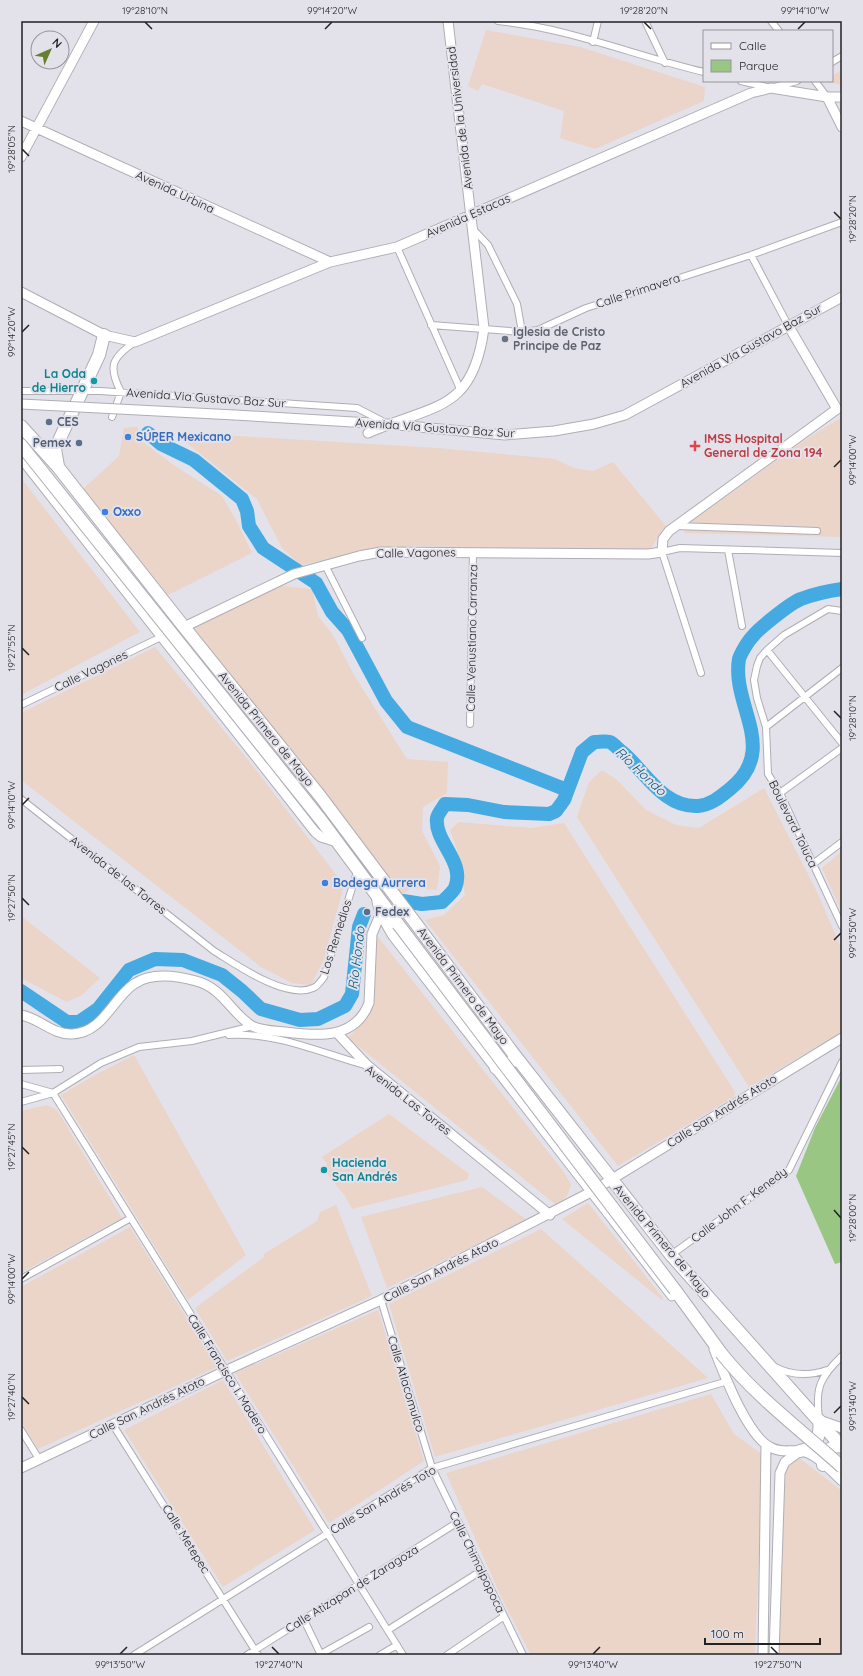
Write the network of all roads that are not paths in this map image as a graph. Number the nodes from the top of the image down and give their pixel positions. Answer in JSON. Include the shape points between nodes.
{"nodes":[{"id":1,"x":94,"y":21,"type":"edge"},
{"id":2,"x":448,"y":21,"type":"edge"},
{"id":3,"x":500,"y":21,"type":"edge"},
{"id":4,"x":549,"y":21,"type":"edge"},
{"id":5,"x":598,"y":21,"type":"edge"},
{"id":6,"x":645,"y":21,"type":"edge"},
{"id":7,"x":771,"y":21,"type":"edge"},
{"id":8,"x":547,"y":29,"type":"junction"},
{"id":9,"x":778,"y":30,"type":"edge"},
{"id":10,"x":593,"y":42,"type":"junction"},
{"id":11,"x":842,"y":56,"type":"edge"},
{"id":12,"x":833,"y":61,"type":"edge"},
{"id":13,"x":664,"y":63,"type":"junction"},
{"id":14,"x":703,"y":72,"type":"edge"},
{"id":15,"x":745,"y":82,"type":"edge"},
{"id":16,"x":794,"y":82,"type":"edge"},
{"id":17,"x":816,"y":82,"type":"edge"},
{"id":18,"x":771,"y":88,"type":"junction"},
{"id":19,"x":826,"y":97,"type":"junction"},
{"id":20,"x":842,"y":97,"type":"edge"},
{"id":21,"x":842,"y":103,"type":"edge"},
{"id":22,"x":21,"y":121,"type":"edge"},
{"id":23,"x":842,"y":127,"type":"edge"},
{"id":24,"x":37,"y":128,"type":"junction"},
{"id":25,"x":21,"y":157,"type":"edge"},
{"id":26,"x":471,"y":214,"type":"junction"},
{"id":27,"x":842,"y":222,"type":"edge"},
{"id":28,"x":472,"y":228,"type":"junction"},
{"id":29,"x":397,"y":247,"type":"junction"},
{"id":30,"x":751,"y":255,"type":"junction"},
{"id":31,"x":330,"y":262,"type":"junction"},
{"id":32,"x":21,"y":292,"type":"edge"},
{"id":33,"x":842,"y":297,"type":"edge"},
{"id":34,"x":431,"y":325,"type":"junction"},
{"id":35,"x":788,"y":325,"type":"junction"},
{"id":36,"x":484,"y":328,"type":"junction"},
{"id":37,"x":522,"y":332,"type":"junction"},
{"id":38,"x":104,"y":335,"type":"junction"},
{"id":39,"x":135,"y":342,"type":"junction"},
{"id":40,"x":21,"y":391,"type":"edge"},
{"id":41,"x":461,"y":391,"type":"junction"},
{"id":42,"x":80,"y":392,"type":"junction"},
{"id":43,"x":121,"y":392,"type":"junction"},
{"id":44,"x":21,"y":404,"type":"edge"},
{"id":45,"x":840,"y":407,"type":"edge"},
{"id":46,"x":235,"y":415,"type":"joint"},
{"id":47,"x":112,"y":417,"type":"dead end"},
{"id":48,"x":387,"y":424,"type":"junction"},
{"id":49,"x":24,"y":429,"type":"edge"},
{"id":50,"x":368,"y":433,"type":"dead end"},
{"id":51,"x":21,"y":445,"type":"edge"},
{"id":52,"x":21,"y":458,"type":"edge"},
{"id":53,"x":58,"y":467,"type":"junction"},
{"id":54,"x":674,"y":526,"type":"junction"},
{"id":55,"x":817,"y":531,"type":"dead end"},
{"id":56,"x":728,"y":550,"type":"junction"},
{"id":57,"x":473,"y":552,"type":"junction"},
{"id":58,"x":662,"y":552,"type":"junction"},
{"id":59,"x":842,"y":553,"type":"edge"},
{"id":60,"x":325,"y":565,"type":"junction"},
{"id":61,"x":136,"y":566,"type":"junction"},
{"id":62,"x":117,"y":581,"type":"junction"},
{"id":63,"x":842,"y":611,"type":"edge"},
{"id":64,"x":742,"y":626,"type":"dead end"},
{"id":65,"x":184,"y":627,"type":"junction"},
{"id":66,"x":161,"y":637,"type":"junction"},
{"id":67,"x":362,"y":638,"type":"dead end"},
{"id":68,"x":767,"y":650,"type":"junction"},
{"id":69,"x":842,"y":668,"type":"edge"},
{"id":70,"x":702,"y":673,"type":"dead end"},
{"id":71,"x":806,"y":697,"type":"junction"},
{"id":72,"x":21,"y":705,"type":"edge"},
{"id":73,"x":470,"y":724,"type":"dead end"},
{"id":74,"x":766,"y":727,"type":"junction"},
{"id":75,"x":842,"y":743,"type":"edge"},
{"id":76,"x":842,"y":748,"type":"edge"},
{"id":77,"x":780,"y":793,"type":"junction"},
{"id":78,"x":21,"y":799,"type":"edge"},
{"id":79,"x":338,"y":842,"type":"junction"},
{"id":80,"x":842,"y":842,"type":"edge"},
{"id":81,"x":813,"y":864,"type":"junction"},
{"id":82,"x":358,"y":869,"type":"junction"},
{"id":83,"x":376,"y":894,"type":"junction"},
{"id":84,"x":380,"y":915,"type":"junction"},
{"id":85,"x":842,"y":926,"type":"edge"},
{"id":86,"x":214,"y":951,"type":"joint"},
{"id":87,"x":22,"y":1014,"type":"edge"},
{"id":88,"x":252,"y":1026,"type":"junction"},
{"id":89,"x":337,"y":1033,"type":"junction"},
{"id":90,"x":217,"y":1036,"type":"junction"},
{"id":91,"x":842,"y":1038,"type":"edge"},
{"id":92,"x":513,"y":1053,"type":"junction"},
{"id":93,"x":842,"y":1062,"type":"edge"},
{"id":94,"x":367,"y":1065,"type":"junction"},
{"id":95,"x":496,"y":1068,"type":"junction"},
{"id":96,"x":60,"y":1069,"type":"dead end"},
{"id":97,"x":21,"y":1070,"type":"edge"},
{"id":98,"x":21,"y":1084,"type":"edge"},
{"id":99,"x":53,"y":1093,"type":"junction"},
{"id":100,"x":21,"y":1102,"type":"edge"},
{"id":101,"x":581,"y":1178,"type":"junction"},
{"id":102,"x":611,"y":1180,"type":"junction"},
{"id":103,"x":592,"y":1192,"type":"junction"},
{"id":104,"x":575,"y":1201,"type":"junction"},
{"id":105,"x":550,"y":1214,"type":"junction"},
{"id":106,"x":131,"y":1218,"type":"junction"},
{"id":107,"x":671,"y":1255,"type":"junction"},
{"id":108,"x":21,"y":1279,"type":"edge"},
{"id":109,"x":381,"y":1300,"type":"junction"},
{"id":110,"x":689,"y":1309,"type":"junction"},
{"id":111,"x":710,"y":1339,"type":"junction"},
{"id":112,"x":842,"y":1356,"type":"edge"},
{"id":113,"x":762,"y":1358,"type":"junction"},
{"id":114,"x":827,"y":1370,"type":"junction"},
{"id":115,"x":225,"y":1371,"type":"junction"},
{"id":116,"x":728,"y":1381,"type":"junction"},
{"id":117,"x":819,"y":1420,"type":"junction"},
{"id":118,"x":113,"y":1425,"type":"junction"},
{"id":119,"x":842,"y":1428,"type":"edge"},
{"id":120,"x":21,"y":1430,"type":"edge"},
{"id":121,"x":842,"y":1443,"type":"edge"},
{"id":122,"x":766,"y":1445,"type":"junction"},
{"id":123,"x":800,"y":1451,"type":"junction"},
{"id":124,"x":39,"y":1459,"type":"junction"},
{"id":125,"x":823,"y":1465,"type":"junction"},
{"id":126,"x":842,"y":1467,"type":"edge"},
{"id":127,"x":21,"y":1468,"type":"edge"},
{"id":128,"x":432,"y":1468,"type":"junction"},
{"id":129,"x":842,"y":1481,"type":"edge"},
{"id":130,"x":458,"y":1522,"type":"junction"},
{"id":131,"x":328,"y":1534,"type":"junction"},
{"id":132,"x":765,"y":1536,"type":"junction"},
{"id":133,"x":777,"y":1536,"type":"junction"},
{"id":134,"x":481,"y":1571,"type":"junction"},
{"id":135,"x":360,"y":1584,"type":"junction"},
{"id":136,"x":764,"y":1586,"type":"junction"},
{"id":137,"x":776,"y":1587,"type":"junction"},
{"id":138,"x":223,"y":1598,"type":"junction"},
{"id":139,"x":503,"y":1617,"type":"junction"},
{"id":140,"x":304,"y":1620,"type":"junction"},
{"id":141,"x":763,"y":1624,"type":"junction"},
{"id":142,"x":775,"y":1625,"type":"junction"},
{"id":143,"x":369,"y":1627,"type":"dead end"},
{"id":144,"x":388,"y":1630,"type":"junction"},
{"id":145,"x":397,"y":1645,"type":"junction"},
{"id":146,"x":256,"y":1652,"type":"edge"},
{"id":147,"x":134,"y":1655,"type":"edge"},
{"id":148,"x":247,"y":1655,"type":"edge"},
{"id":149,"x":320,"y":1655,"type":"edge"},
{"id":150,"x":380,"y":1655,"type":"edge"},
{"id":151,"x":403,"y":1655,"type":"edge"},
{"id":152,"x":447,"y":1655,"type":"edge"},
{"id":153,"x":523,"y":1655,"type":"edge"},
{"id":154,"x":763,"y":1655,"type":"edge"},
{"id":155,"x":774,"y":1655,"type":"edge"}],
"edges":[{"from":1,"to":24,"type":"main road"},
{"from":2,"to":26,"type":"main road","name":"Avenida de la Universidad"},
{"from":3,"to":8,"type":"street"},
{"from":4,"to":8,"type":"street"},
{"from":5,"to":10,"type":"street"},
{"from":6,"to":13,"type":"street"},
{"from":7,"to":9,"type":"street"},
{"from":8,"to":10,"type":"street"},
{"from":10,"to":13,"type":"street"},
{"from":11,"to":12,"type":"street"},
{"from":13,"to":14,"type":"street"},
{"from":15,"to":18,"type":"street"},
{"from":16,"to":18,"type":"street","name":"Avenida Estacas"},
{"from":17,"to":19,"type":"street"},
{"from":18,"to":19,"type":"main road"},
{"from":18,"to":26,"type":"main road","name":"Avenida Estacas","via":[[745,95],[677,127]]},
{"from":19,"to":20,"type":"main road"},
{"from":19,"to":21,"type":"main road"},
{"from":19,"to":23,"type":"main road"},
{"from":22,"to":24,"type":"main road","name":"Avenida Urbina"},
{"from":24,"to":25,"type":"main road"},
{"from":24,"to":31,"type":"main road","name":"Avenida Urbina"},
{"from":26,"to":28,"type":"main road","name":"Avenida de la Universidad"},
{"from":26,"to":29,"type":"main road","name":"Avenida Estacas"},
{"from":27,"to":30,"type":"street","name":"Calle Primavera"},
{"from":28,"to":36,"type":"main road","name":"Avenida de la Universidad"},
{"from":28,"to":37,"type":"street","via":[[488,245],[517,304]]},
{"from":29,"to":31,"type":"main road","name":"Avenida Estacas"},
{"from":29,"to":34,"type":"street"},
{"from":30,"to":35,"type":"street"},
{"from":30,"to":37,"type":"street","name":"Calle Primavera","via":[[586,308],[547,328]]},
{"from":31,"to":39,"type":"main road","name":"Avenida Estacas"},
{"from":32,"to":38,"type":"main road"},
{"from":33,"to":35,"type":"main road","name":"Avenida Vía Gustavo Baz Sur"},
{"from":34,"to":36,"type":"street","name":"Calle Primavera"},
{"from":34,"to":41,"type":"street"},
{"from":35,"to":45,"type":"main road"},
{"from":35,"to":48,"type":"main road","name":"Avenida Vía Gustavo Baz Sur","via":[[625,415],[594,424],[506,435]]},
{"from":36,"to":37,"type":"street","name":"Calle Primavera"},
{"from":36,"to":41,"type":"main road","name":"Avenida de la Universidad","via":[[481,351]]},
{"from":38,"to":39,"type":"main road"},
{"from":38,"to":42,"type":"highway","via":[[99,355]]},
{"from":39,"to":43,"type":"street","via":[[114,361],[112,370]]},
{"from":40,"to":42,"type":"street","name":"Avenida Via Gustavo Baz Sur"},
{"from":41,"to":48,"type":"main road","name":"Avenida de la Universidad","via":[[445,404]]},
{"from":42,"to":43,"type":"street","name":"Avenida Via Gustavo Baz Sur"},
{"from":42,"to":53,"type":"highway","via":[[55,449]]},
{"from":43,"to":47,"type":"street"},
{"from":43,"to":48,"type":"street","name":"Avenida Via Gustavo Baz Sur","via":[[357,408]]},
{"from":44,"to":46,"type":"main road","name":"Avenida Via Gustavo Baz Sur","bridge":true},
{"from":45,"to":54,"type":"main road"},
{"from":46,"to":48,"type":"main road","name":"Avenida Vía Gustavo Baz Sur"},
{"from":48,"to":50,"type":"main road","name":"Avenida de la Universidad"},
{"from":49,"to":53,"type":"highway","name":"Avenida Primero de Mayo"},
{"from":51,"to":79,"type":"highway","name":"Avenida Primero de Mayo","bridge":true},
{"from":52,"to":62,"type":"main road","name":"Avenida Primero de Mayo"},
{"from":53,"to":61,"type":"highway","name":"Avenida Primero de Mayo"},
{"from":54,"to":55,"type":"street"},
{"from":54,"to":58,"type":"main road","via":[[663,539]]},
{"from":56,"to":58,"type":"street","via":[[680,548]]},
{"from":56,"to":59,"type":"street"},
{"from":56,"to":64,"type":"street"},
{"from":57,"to":58,"type":"main road","name":"Calle Vagones"},
{"from":57,"to":60,"type":"main road","name":"Calle Vagones","via":[[381,552]]},
{"from":57,"to":73,"type":"street","name":"Calle Venustiano Carranza"},
{"from":58,"to":70,"type":"street"},
{"from":60,"to":65,"type":"main road","name":"Calle Vagones","via":[[294,574]]},
{"from":60,"to":67,"type":"street"},
{"from":61,"to":62,"type":"main road"},
{"from":61,"to":65,"type":"highway","name":"Avenida Primero de Mayo"},
{"from":62,"to":66,"type":"main road","name":"Avenida Primero de Mayo"},
{"from":63,"to":68,"type":"street","name":"Boulevard Toluca","via":[[828,609],[818,613],[784,635]]},
{"from":65,"to":92,"type":"highway","name":"Avenida Primero de Mayo","via":[[320,796]]},
{"from":66,"to":72,"type":"street","name":"Calle Vagones"},
{"from":66,"to":79,"type":"main road","name":"Avenida Primero de Mayo","via":[[315,832],[321,837]]},
{"from":68,"to":71,"type":"street"},
{"from":68,"to":74,"type":"street","name":"Boulevard Toluca","via":[[760,658],[754,680]]},
{"from":69,"to":71,"type":"street"},
{"from":71,"to":74,"type":"street"},
{"from":71,"to":75,"type":"street"},
{"from":74,"to":77,"type":"street","name":"Boulevard Toluca","via":[[768,774]]},
{"from":76,"to":77,"type":"street"},
{"from":77,"to":81,"type":"street","name":"Boulevard Toluca"},
{"from":78,"to":86,"type":"street","name":"Avenida de las Torres"},
{"from":79,"to":82,"type":"highway","name":"Avenida Primero de Mayo"},
{"from":80,"to":81,"type":"street"},
{"from":81,"to":85,"type":"street","name":"Boulevard Toluca"},
{"from":82,"to":83,"type":"highway","name":"Avenida Primero de Mayo"},
{"from":82,"to":86,"type":"street","name":"Los Remedios","via":[[324,977],[315,988],[301,992],[282,988]]},
{"from":83,"to":84,"type":"main road","name":"Avenida Primero de Mayo"},
{"from":83,"to":110,"type":"highway","name":"Avenida Primero de Mayo","bridge":true},
{"from":84,"to":89,"type":"main road","via":[[372,934],[369,1003],[358,1021]]},
{"from":84,"to":95,"type":"main road","name":"Avenida Primero de Mayo","via":[[393,936]]},
{"from":87,"to":88,"type":"main road","via":[[63,1033],[81,1032],[105,1017],[126,990],[134,984],[143,979],[172,976],[209,986],[220,993]]},
{"from":88,"to":89,"type":"main road","via":[[300,1034]]},
{"from":88,"to":90,"type":"street"},
{"from":89,"to":94,"type":"main road"},
{"from":90,"to":94,"type":"street","name":"Avenida Las Torres","via":[[260,1037],[314,1048]]},
{"from":90,"to":99,"type":"street","via":[[140,1047],[101,1063]]},
{"from":91,"to":102,"type":"main road","name":"Calle San Andrés Atoto"},
{"from":92,"to":95,"type":"highway","via":[[509,1067]]},
{"from":92,"to":102,"type":"highway","name":"Avenida Primero de Mayo"},
{"from":93,"to":107,"type":"street","name":"Calle John F. Kenedy","via":[[789,1170]]},
{"from":94,"to":105,"type":"main road","name":"Avenida Las Torres"},
{"from":95,"to":101,"type":"main road","name":"Avenida Primero de Mayo"},
{"from":96,"to":97,"type":"street"},
{"from":98,"to":99,"type":"street"},
{"from":99,"to":100,"type":"street"},
{"from":99,"to":106,"type":"street","name":"Calle Francisco I. Madero"},
{"from":101,"to":103,"type":"main road","name":"Avenida Primero de Mayo"},
{"from":101,"to":104,"type":"main road","via":[[580,1191]]},
{"from":102,"to":103,"type":"main road","name":"Calle San Andrés Atoto"},
{"from":102,"to":107,"type":"highway","name":"Avenida Primero de Mayo"},
{"from":103,"to":104,"type":"main road","name":"Calle San Andrés Atoto"},
{"from":103,"to":110,"type":"main road","name":"Avenida Primero de Mayo","via":[[670,1294]]},
{"from":104,"to":105,"type":"main road","name":"Calle San Andrés Atoto"},
{"from":105,"to":109,"type":"main road","name":"Calle San Andrés Atoto"},
{"from":106,"to":108,"type":"street"},
{"from":106,"to":115,"type":"street","name":"Calle Francisco I. Madero"},
{"from":107,"to":113,"type":"highway","name":"Avenida Primero de Mayo"},
{"from":109,"to":115,"type":"main road","name":"Calle San Andrés Atoto"},
{"from":109,"to":128,"type":"street","name":"Calle Atlacomulco"},
{"from":110,"to":111,"type":"highway","name":"Avenida Primero de Mayo"},
{"from":111,"to":116,"type":"main road","name":"Avenida Primero de Mayo"},
{"from":111,"to":126,"type":"highway","name":"Avenida Primero de Mayo","bridge":true,"via":[[739,1374],[769,1404]]},
{"from":112,"to":114,"type":"street"},
{"from":113,"to":114,"type":"street","via":[[776,1368],[792,1373],[806,1374]]},
{"from":113,"to":117,"type":"highway","name":"Avenida Primero de Mayo"},
{"from":114,"to":117,"type":"street","via":[[819,1390]]},
{"from":115,"to":118,"type":"main road","name":"Calle San Andrés Atoto"},
{"from":115,"to":131,"type":"street","name":"Calle Francisco I. Madero"},
{"from":116,"to":122,"type":"main road","name":"Avenida Primero de Mayo","via":[[753,1431]]},
{"from":116,"to":128,"type":"street","name":"Calle San Andrés Toto"},
{"from":117,"to":119,"type":"main road","name":"Avenida Primero de Mayo"},
{"from":117,"to":121,"type":"highway"},
{"from":117,"to":123,"type":"highway","via":[[820,1431],[817,1439],[808,1448]]},
{"from":118,"to":124,"type":"main road","name":"Calle San Andrés Atoto"},
{"from":118,"to":138,"type":"street","name":"Calle Metepec"},
{"from":120,"to":124,"type":"street"},
{"from":121,"to":125,"type":"highway","via":[[827,1450],[823,1457]]},
{"from":122,"to":123,"type":"main road","via":[[782,1451]]},
{"from":122,"to":132,"type":"main road"},
{"from":123,"to":125,"type":"main road","via":[[809,1454]]},
{"from":123,"to":133,"type":"main road","via":[[785,1462],[780,1473]]},
{"from":124,"to":127,"type":"main road","name":"Calle San Andrés Atoto"},
{"from":125,"to":129,"type":"main road"},
{"from":128,"to":130,"type":"street","name":"Calle Chimalpopoca"},
{"from":128,"to":131,"type":"street","name":"Calle San Andrés Toto"},
{"from":130,"to":134,"type":"street","name":"Calle Chimalpopoca"},
{"from":130,"to":135,"type":"street","name":"Calle Atizapan de Zaragoza"},
{"from":131,"to":135,"type":"street","name":"Calle Francisco I. Madero"},
{"from":131,"to":138,"type":"street","name":"Calle San Andrés Toto"},
{"from":132,"to":133,"type":"street"},
{"from":132,"to":136,"type":"main road"},
{"from":133,"to":137,"type":"main road"},
{"from":134,"to":139,"type":"street","name":"Calle Chimalpopoca"},
{"from":134,"to":144,"type":"street"},
{"from":135,"to":140,"type":"street","name":"Calle Atizapan de Zaragoza"},
{"from":135,"to":144,"type":"street","name":"Calle Francisco I. Madero"},
{"from":136,"to":137,"type":"street"},
{"from":136,"to":141,"type":"main road"},
{"from":137,"to":142,"type":"main road"},
{"from":138,"to":146,"type":"street","name":"Calle Metepec"},
{"from":138,"to":147,"type":"street","name":"Calle San Andrés Toto"},
{"from":139,"to":152,"type":"street"},
{"from":139,"to":153,"type":"street","name":"Calle Chimalpopoca"},
{"from":140,"to":146,"type":"street","name":"Calle Atizapan de Zaragoza"},
{"from":140,"to":149,"type":"street"},
{"from":141,"to":142,"type":"street"},
{"from":141,"to":154,"type":"main road"},
{"from":142,"to":155,"type":"main road"},
{"from":143,"to":149,"type":"street"},
{"from":144,"to":145,"type":"street","name":"Calle Francisco I. Madero"},
{"from":145,"to":150,"type":"street"},
{"from":145,"to":151,"type":"street","name":"Calle Francisco I. Madero"},
{"from":146,"to":148,"type":"street","name":"Calle Atizapan de Zaragoza"}]}
